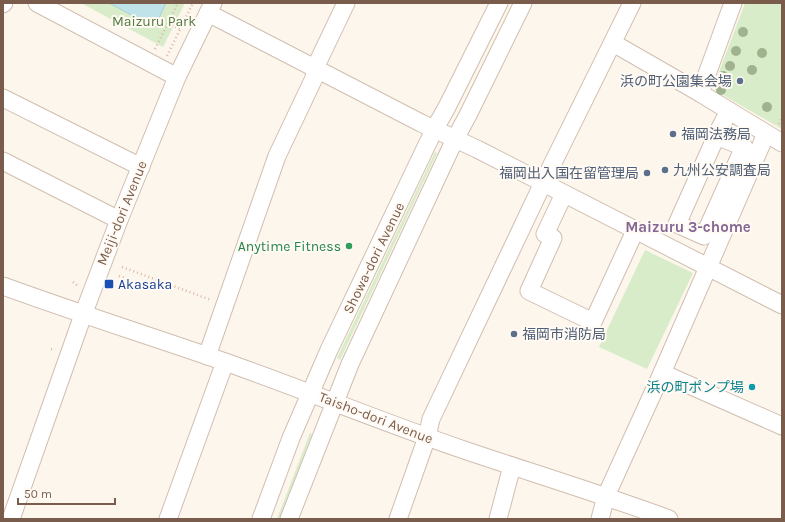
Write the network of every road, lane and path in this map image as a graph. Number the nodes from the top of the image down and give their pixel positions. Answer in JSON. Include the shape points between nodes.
{"nodes":[{"id":1,"x":38,"y":3,"type":"edge"},
{"id":2,"x":178,"y":3,"type":"edge"},
{"id":3,"x":193,"y":3,"type":"edge"},
{"id":4,"x":346,"y":3,"type":"edge"},
{"id":5,"x":499,"y":3,"type":"edge"},
{"id":6,"x":523,"y":3,"type":"edge"},
{"id":7,"x":632,"y":3,"type":"edge"},
{"id":8,"x":733,"y":3,"type":"edge"},
{"id":9,"x":211,"y":8,"type":"edge"},
{"id":10,"x":168,"y":23,"type":"junction"},
{"id":11,"x":180,"y":29,"type":"junction"},
{"id":12,"x":613,"y":43,"type":"junction"},
{"id":13,"x":157,"y":45,"type":"dead end"},
{"id":14,"x":166,"y":57,"type":"dead end"},
{"id":15,"x":315,"y":68,"type":"junction"},
{"id":16,"x":177,"y":76,"type":"junction"},
{"id":17,"x":700,"y":93,"type":"junction"},
{"id":18,"x":3,"y":98,"type":"edge"},
{"id":19,"x":729,"y":111,"type":"junction"},
{"id":20,"x":434,"y":130,"type":"junction"},
{"id":21,"x":766,"y":134,"type":"junction"},
{"id":22,"x":716,"y":136,"type":"junction"},
{"id":23,"x":455,"y":139,"type":"junction"},
{"id":24,"x":782,"y":143,"type":"edge"},
{"id":25,"x":3,"y":161,"type":"edge"},
{"id":26,"x":141,"y":166,"type":"junction"},
{"id":27,"x":542,"y":183,"type":"junction"},
{"id":28,"x":564,"y":194,"type":"junction"},
{"id":29,"x":119,"y":220,"type":"junction"},
{"id":30,"x":677,"y":224,"type":"junction"},
{"id":31,"x":635,"y":231,"type":"junction"},
{"id":32,"x":667,"y":247,"type":"junction"},
{"id":33,"x":122,"y":267,"type":"dead end"},
{"id":34,"x":706,"y":268,"type":"junction"},
{"id":35,"x":119,"y":276,"type":"dead end"},
{"id":36,"x":127,"y":279,"type":"dead end"},
{"id":37,"x":3,"y":286,"type":"edge"},
{"id":38,"x":225,"y":305,"type":"junction"},
{"id":39,"x":782,"y":305,"type":"edge"},
{"id":40,"x":83,"y":315,"type":"junction"},
{"id":41,"x":51,"y":349,"type":"dead end"},
{"id":42,"x":55,"y":350,"type":"dead end"},
{"id":43,"x":207,"y":356,"type":"junction"},
{"id":44,"x":225,"y":362,"type":"junction"},
{"id":45,"x":662,"y":373,"type":"junction"},
{"id":46,"x":311,"y":393,"type":"junction"},
{"id":47,"x":334,"y":403,"type":"junction"},
{"id":48,"x":782,"y":426,"type":"edge"},
{"id":49,"x":427,"y":437,"type":"junction"},
{"id":50,"x":512,"y":466,"type":"junction"},
{"id":51,"x":606,"y":496,"type":"junction"},
{"id":52,"x":11,"y":519,"type":"edge"},
{"id":53,"x":168,"y":519,"type":"edge"},
{"id":54,"x":261,"y":519,"type":"edge"},
{"id":55,"x":289,"y":519,"type":"edge"},
{"id":56,"x":398,"y":519,"type":"edge"},
{"id":57,"x":498,"y":519,"type":"edge"},
{"id":58,"x":600,"y":519,"type":"edge"},
{"id":59,"x":669,"y":519,"type":"edge"}],
"edges":[{"from":1,"to":16,"type":"street"},
{"from":2,"to":10,"type":"path"},
{"from":3,"to":11,"type":"path"},
{"from":4,"to":15,"type":"street"},
{"from":5,"to":20,"type":"street","name":"Showa-dori Avenue"},
{"from":6,"to":23,"type":"street","name":"Showa-dori Avenue"},
{"from":7,"to":12,"type":"street"},
{"from":8,"to":17,"type":"street"},
{"from":9,"to":15,"type":"street"},
{"from":9,"to":16,"type":"street","name":"Meiji-dori Avenue"},
{"from":10,"to":11,"type":"path"},
{"from":10,"to":13,"type":"path"},
{"from":11,"to":14,"type":"path"},
{"from":12,"to":17,"type":"street"},
{"from":12,"to":27,"type":"street"},
{"from":15,"to":20,"type":"street"},
{"from":15,"to":38,"type":"street","via":[[314,78],[277,156]]},
{"from":16,"to":26,"type":"street","name":"Meiji-dori Avenue"},
{"from":17,"to":19,"type":"street"},
{"from":18,"to":26,"type":"street"},
{"from":19,"to":21,"type":"street"},
{"from":19,"to":22,"type":"street"},
{"from":20,"to":23,"type":"street"},
{"from":20,"to":46,"type":"street","name":"Showa-dori Avenue"},
{"from":21,"to":24,"type":"street"},
{"from":21,"to":34,"type":"street"},
{"from":22,"to":30,"type":"street"},
{"from":22,"to":30,"type":"street","via":[[744,147],[704,236]]},
{"from":23,"to":27,"type":"street"},
{"from":23,"to":47,"type":"street","name":"Showa-dori Avenue"},
{"from":25,"to":29,"type":"street"},
{"from":26,"to":29,"type":"street","name":"Meiji-dori Avenue"},
{"from":27,"to":28,"type":"street"},
{"from":27,"to":49,"type":"street","via":[[431,420]]},
{"from":28,"to":31,"type":"street"},
{"from":28,"to":31,"type":"street","via":[[545,234],[552,238],[529,291],[592,322]]},
{"from":29,"to":40,"type":"street","name":"Meiji-dori Avenue"},
{"from":30,"to":32,"type":"street"},
{"from":31,"to":32,"type":"street"},
{"from":32,"to":34,"type":"street"},
{"from":33,"to":38,"type":"path"},
{"from":34,"to":39,"type":"street"},
{"from":34,"to":45,"type":"street"},
{"from":35,"to":36,"type":"path"},
{"from":37,"to":40,"type":"street","name":"Taisho-dori Avenue"},
{"from":38,"to":43,"type":"street"},
{"from":40,"to":43,"type":"street","name":"Taisho-dori Avenue"},
{"from":40,"to":52,"type":"street","name":"Meiji-dori Avenue"},
{"from":41,"to":42,"type":"path"},
{"from":43,"to":44,"type":"street","name":"Taisho-dori Avenue"},
{"from":44,"to":46,"type":"street","name":"Taisho-dori Avenue"},
{"from":44,"to":53,"type":"street"},
{"from":45,"to":48,"type":"street"},
{"from":45,"to":51,"type":"street"},
{"from":46,"to":47,"type":"street","name":"Taisho-dori Avenue"},
{"from":46,"to":54,"type":"street","name":"Showa-dori Avenue"},
{"from":47,"to":49,"type":"street","name":"Taisho-dori Avenue"},
{"from":47,"to":55,"type":"street","name":"Showa-dori Avenue"},
{"from":49,"to":50,"type":"street","name":"Taisho-dori Avenue"},
{"from":49,"to":56,"type":"street"},
{"from":50,"to":51,"type":"street","name":"Taisho-dori Avenue"},
{"from":50,"to":57,"type":"street"},
{"from":51,"to":58,"type":"street"},
{"from":51,"to":59,"type":"street","name":"Taisho-dori Avenue"}]}
